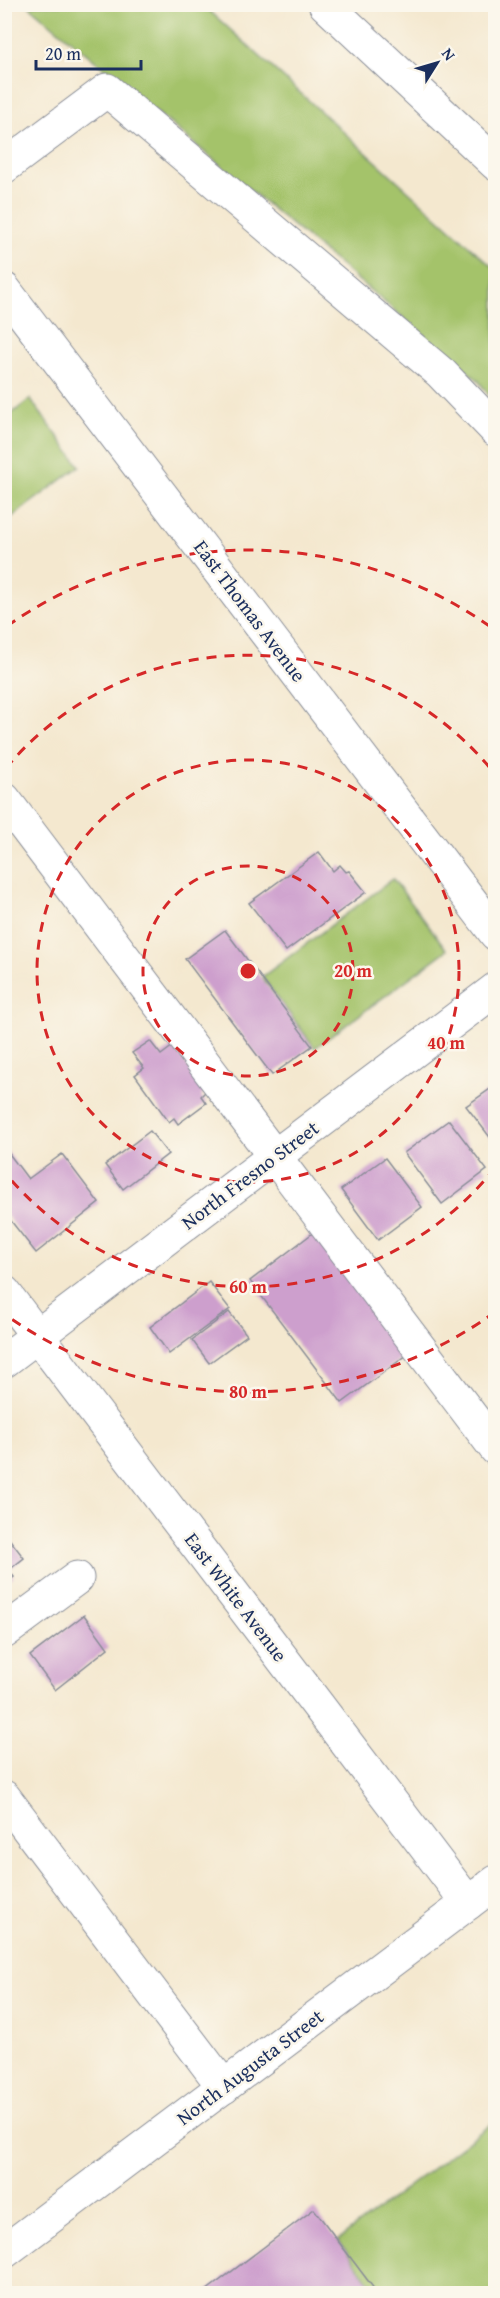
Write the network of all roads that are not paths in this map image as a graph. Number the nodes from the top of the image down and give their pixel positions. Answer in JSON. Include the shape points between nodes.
{"nodes":[{"id":1,"x":325,"y":4,"type":"edge"},
{"id":2,"x":495,"y":164,"type":"edge"},
{"id":3,"x":4,"y":167,"type":"edge"},
{"id":4,"x":4,"y":289,"type":"edge"},
{"id":5,"x":495,"y":430,"type":"edge"},
{"id":6,"x":4,"y":799,"type":"edge"},
{"id":7,"x":495,"y":934,"type":"edge"},
{"id":8,"x":495,"y":989,"type":"edge"},
{"id":9,"x":275,"y":1156,"type":"junction"},
{"id":10,"x":4,"y":1292,"type":"edge"},
{"id":11,"x":38,"y":1336,"type":"junction"},
{"id":12,"x":4,"y":1362,"type":"edge"},
{"id":13,"x":495,"y":1449,"type":"edge"},
{"id":14,"x":77,"y":1578,"type":"dead end"},
{"id":15,"x":4,"y":1632,"type":"edge"},
{"id":16,"x":4,"y":1797,"type":"edge"},
{"id":17,"x":495,"y":1882,"type":"edge"},
{"id":18,"x":468,"y":1903,"type":"junction"},
{"id":19,"x":224,"y":2087,"type":"junction"},
{"id":20,"x":4,"y":2252,"type":"edge"}],
"edges":[{"from":1,"to":2,"type":"main road"},
{"from":3,"to":5,"type":"main road","via":[[107,90],[441,373]]},
{"from":4,"to":7,"type":"main road","name":"East Thomas Avenue"},
{"from":6,"to":9,"type":"main road"},
{"from":8,"to":9,"type":"main road","name":"North Fresno Street"},
{"from":9,"to":11,"type":"main road","name":"North Fresno Street"},
{"from":9,"to":13,"type":"main road"},
{"from":10,"to":11,"type":"main road","name":"East White Avenue"},
{"from":11,"to":12,"type":"main road","name":"North Fresno Street"},
{"from":11,"to":18,"type":"main road","name":"East White Avenue"},
{"from":14,"to":15,"type":"main road"},
{"from":16,"to":19,"type":"main road"},
{"from":17,"to":18,"type":"main road","name":"North Augusta Street"},
{"from":18,"to":19,"type":"main road","name":"North Augusta Street"},
{"from":19,"to":20,"type":"main road","name":"North Augusta Street"}]}
